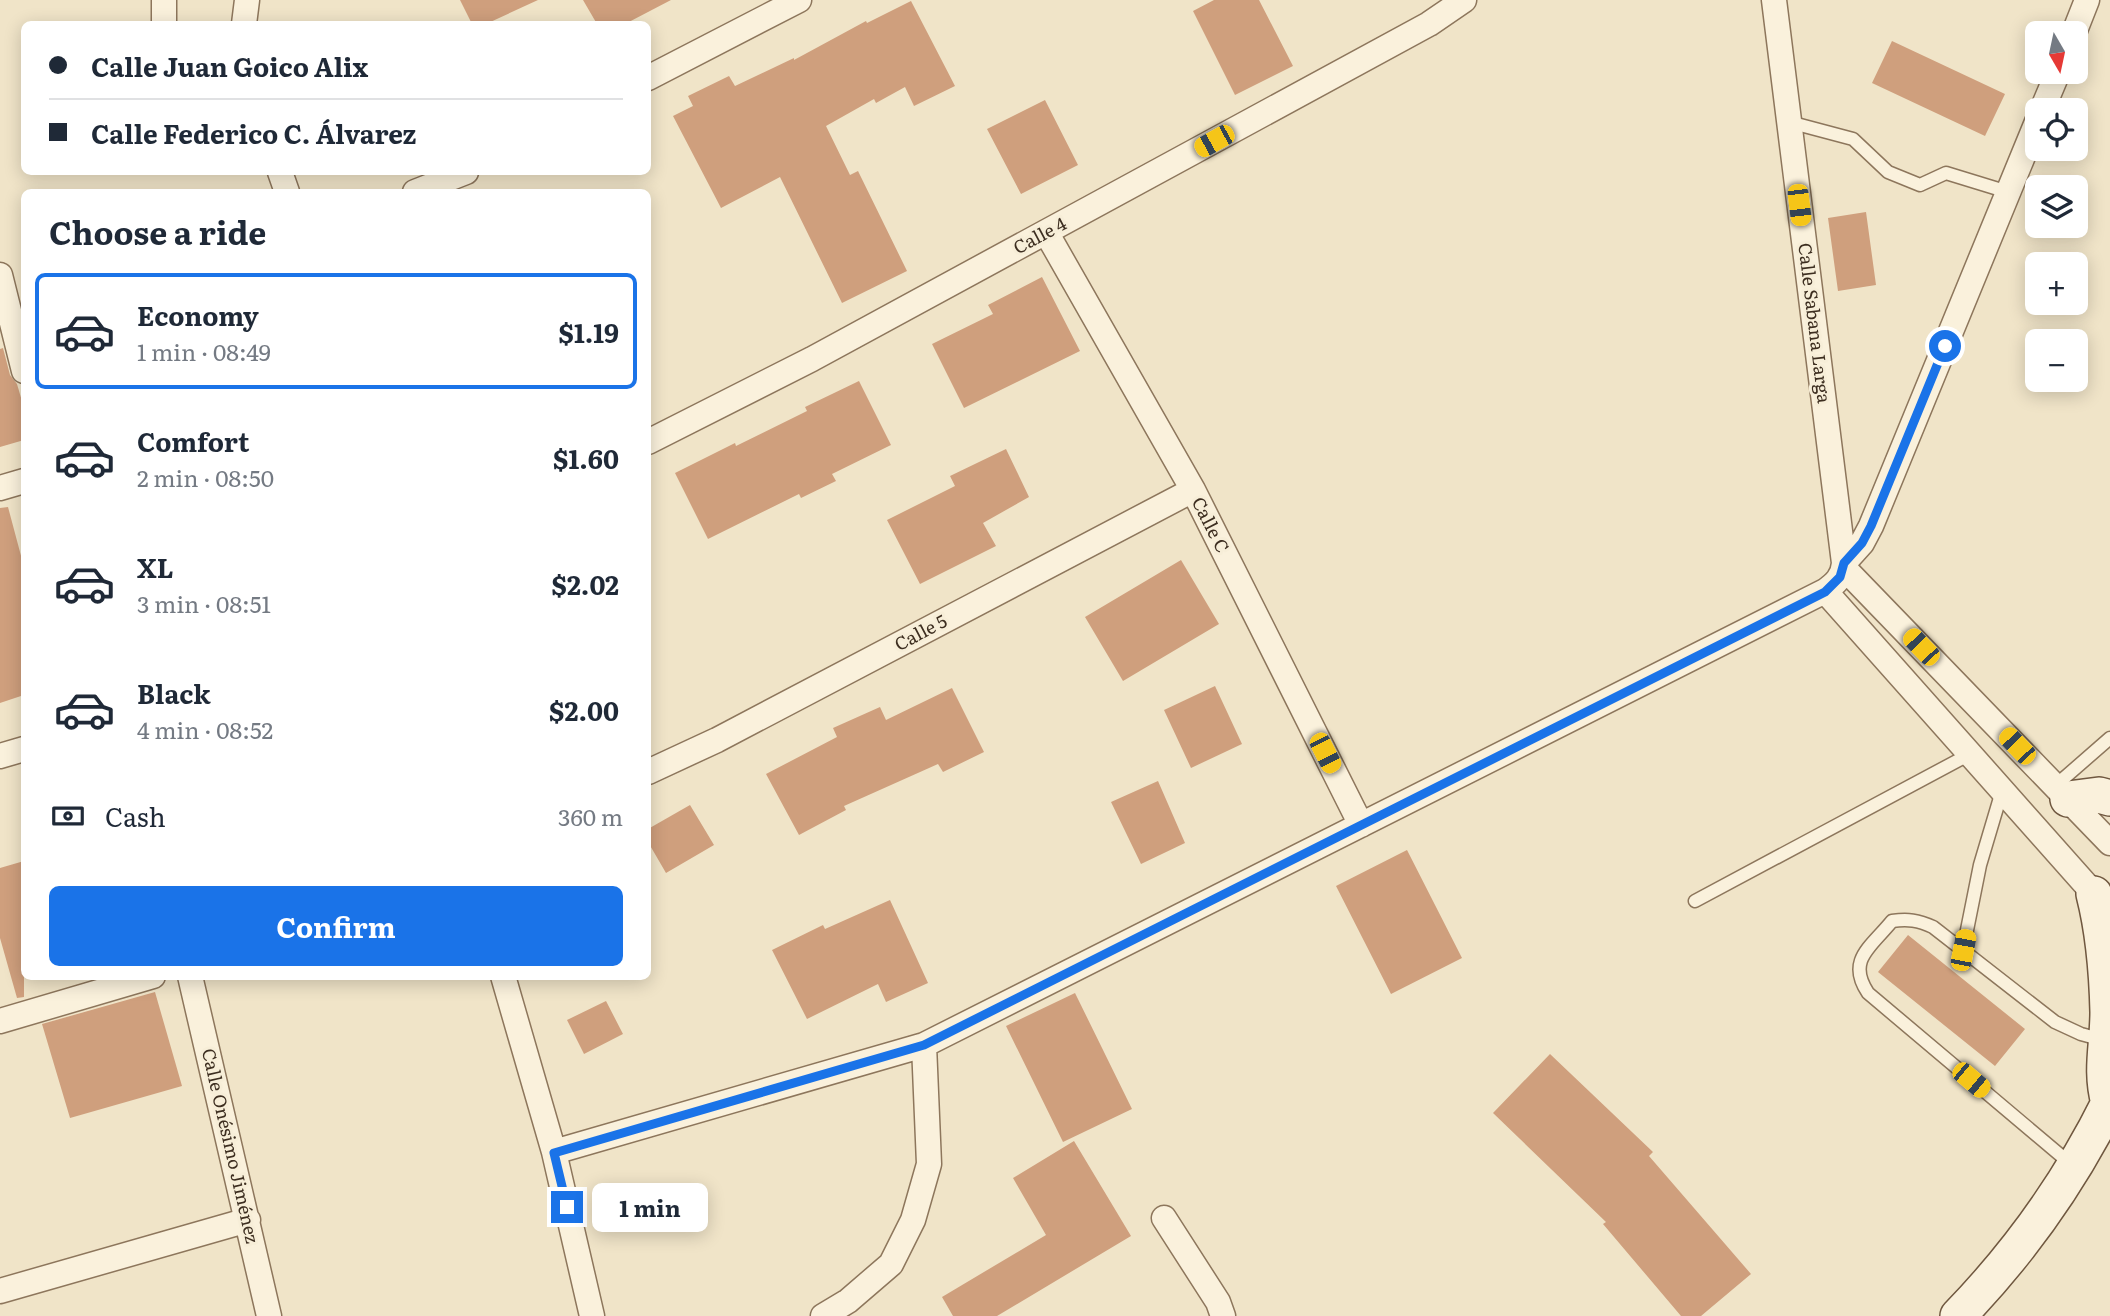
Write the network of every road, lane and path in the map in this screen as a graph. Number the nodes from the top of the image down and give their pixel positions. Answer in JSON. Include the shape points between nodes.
{"nodes":[{"id":1,"x":164,"y":0,"type":"edge"},
{"id":2,"x":247,"y":0,"type":"edge"},
{"id":3,"x":799,"y":0,"type":"edge"},
{"id":4,"x":1464,"y":0,"type":"edge"},
{"id":5,"x":1774,"y":0,"type":"edge"},
{"id":6,"x":2087,"y":0,"type":"edge"},
{"id":7,"x":164,"y":21,"type":"edge"},
{"id":8,"x":244,"y":21,"type":"edge"},
{"id":9,"x":2079,"y":21,"type":"edge"},
{"id":10,"x":651,"y":76,"type":"edge"},
{"id":11,"x":1789,"y":122,"type":"junction"},
{"id":12,"x":2025,"y":151,"type":"edge"},
{"id":13,"x":458,"y":175,"type":"edge"},
{"id":14,"x":423,"y":189,"type":"edge"},
{"id":15,"x":2008,"y":192,"type":"junction"},
{"id":16,"x":1046,"y":232,"type":"junction"},
{"id":17,"x":0,"y":275,"type":"edge"},
{"id":18,"x":16,"y":304,"type":"edge"},
{"id":19,"x":21,"y":346,"type":"edge"},
{"id":20,"x":651,"y":441,"type":"edge"},
{"id":21,"x":21,"y":482,"type":"edge"},
{"id":22,"x":0,"y":488,"type":"edge"},
{"id":23,"x":1193,"y":490,"type":"junction"},
{"id":24,"x":1844,"y":566,"type":"junction"},
{"id":25,"x":1825,"y":592,"type":"junction"},
{"id":26,"x":2110,"y":738,"type":"edge"},
{"id":27,"x":21,"y":750,"type":"edge"},
{"id":28,"x":1970,"y":754,"type":"junction"},
{"id":29,"x":0,"y":756,"type":"edge"},
{"id":30,"x":651,"y":771,"type":"edge"},
{"id":31,"x":2003,"y":791,"type":"junction"},
{"id":32,"x":2061,"y":792,"type":"junction"},
{"id":33,"x":2110,"y":798,"type":"edge"},
{"id":34,"x":1361,"y":825,"type":"junction"},
{"id":35,"x":2110,"y":842,"type":"edge"},
{"id":36,"x":1695,"y":901,"type":"dead end"},
{"id":37,"x":2102,"y":903,"type":"edge"},
{"id":38,"x":1963,"y":950,"type":"junction"},
{"id":39,"x":139,"y":980,"type":"edge"},
{"id":40,"x":191,"y":980,"type":"edge"},
{"id":41,"x":504,"y":980,"type":"edge"},
{"id":42,"x":0,"y":1021,"type":"edge"},
{"id":43,"x":2106,"y":1034,"type":"junction"},
{"id":44,"x":924,"y":1045,"type":"junction"},
{"id":45,"x":2109,"y":1102,"type":"edge"},
{"id":46,"x":554,"y":1153,"type":"junction"},
{"id":47,"x":2074,"y":1168,"type":"junction"},
{"id":48,"x":1164,"y":1218,"type":"dead end"},
{"id":49,"x":248,"y":1220,"type":"junction"},
{"id":50,"x":0,"y":1291,"type":"edge"},
{"id":51,"x":269,"y":1316,"type":"edge"},
{"id":52,"x":592,"y":1316,"type":"edge"},
{"id":53,"x":823,"y":1316,"type":"edge"},
{"id":54,"x":1223,"y":1316,"type":"edge"},
{"id":55,"x":1958,"y":1316,"type":"edge"}],
"edges":[{"from":1,"to":7,"type":"street"},
{"from":2,"to":8,"type":"street"},
{"from":3,"to":10,"type":"street"},
{"from":4,"to":16,"type":"street","name":"Calle 4","via":[[1429,24]]},
{"from":5,"to":11,"type":"street","name":"Calle Sabana Larga"},
{"from":6,"to":9,"type":"street"},
{"from":11,"to":15,"type":"lane","via":[[1853,139],[1888,172],[1920,185],[1946,173]]},
{"from":11,"to":24,"type":"street","name":"Calle Sabana Larga"},
{"from":12,"to":15,"type":"street"},
{"from":13,"to":14,"type":"street"},
{"from":15,"to":24,"type":"street","via":[[1871,526]]},
{"from":16,"to":20,"type":"street","name":"Calle 4"},
{"from":16,"to":23,"type":"street","name":"Calle C"},
{"from":17,"to":18,"type":"street"},
{"from":18,"to":19,"type":"street"},
{"from":21,"to":22,"type":"street"},
{"from":23,"to":30,"type":"street","name":"Calle 5"},
{"from":23,"to":34,"type":"street","name":"Calle C"},
{"from":24,"to":25,"type":"street"},
{"from":24,"to":32,"type":"street"},
{"from":25,"to":28,"type":"street"},
{"from":25,"to":34,"type":"street"},
{"from":26,"to":32,"type":"lane"},
{"from":27,"to":29,"type":"street"},
{"from":28,"to":31,"type":"street"},
{"from":28,"to":36,"type":"lane"},
{"from":31,"to":37,"type":"street"},
{"from":31,"to":38,"type":"lane","via":[[1980,865]]},
{"from":32,"to":33,"type":"main road"},
{"from":32,"to":35,"type":"street"},
{"from":34,"to":44,"type":"street"},
{"from":37,"to":43,"type":"main road"},
{"from":38,"to":43,"type":"lane","via":[[2055,1022],[2092,1037]]},
{"from":38,"to":47,"type":"lane","via":[[1921,921],[1892,921],[1858,962],[1858,972],[1868,993]]},
{"from":39,"to":42,"type":"street"},
{"from":40,"to":49,"type":"street","name":"Calle Onésimo Jiménez"},
{"from":41,"to":46,"type":"street"},
{"from":43,"to":45,"type":"main road","via":[[2104,1077]]},
{"from":44,"to":46,"type":"street"},
{"from":44,"to":53,"type":"street","via":[[929,1164],[913,1220],[891,1264]]},
{"from":45,"to":47,"type":"main road"},
{"from":46,"to":52,"type":"street"},
{"from":47,"to":55,"type":"main road","via":[[1998,1272]]},
{"from":48,"to":54,"type":"street"},
{"from":49,"to":50,"type":"street"},
{"from":49,"to":51,"type":"street","name":"Calle Onésimo Jiménez"}]}
